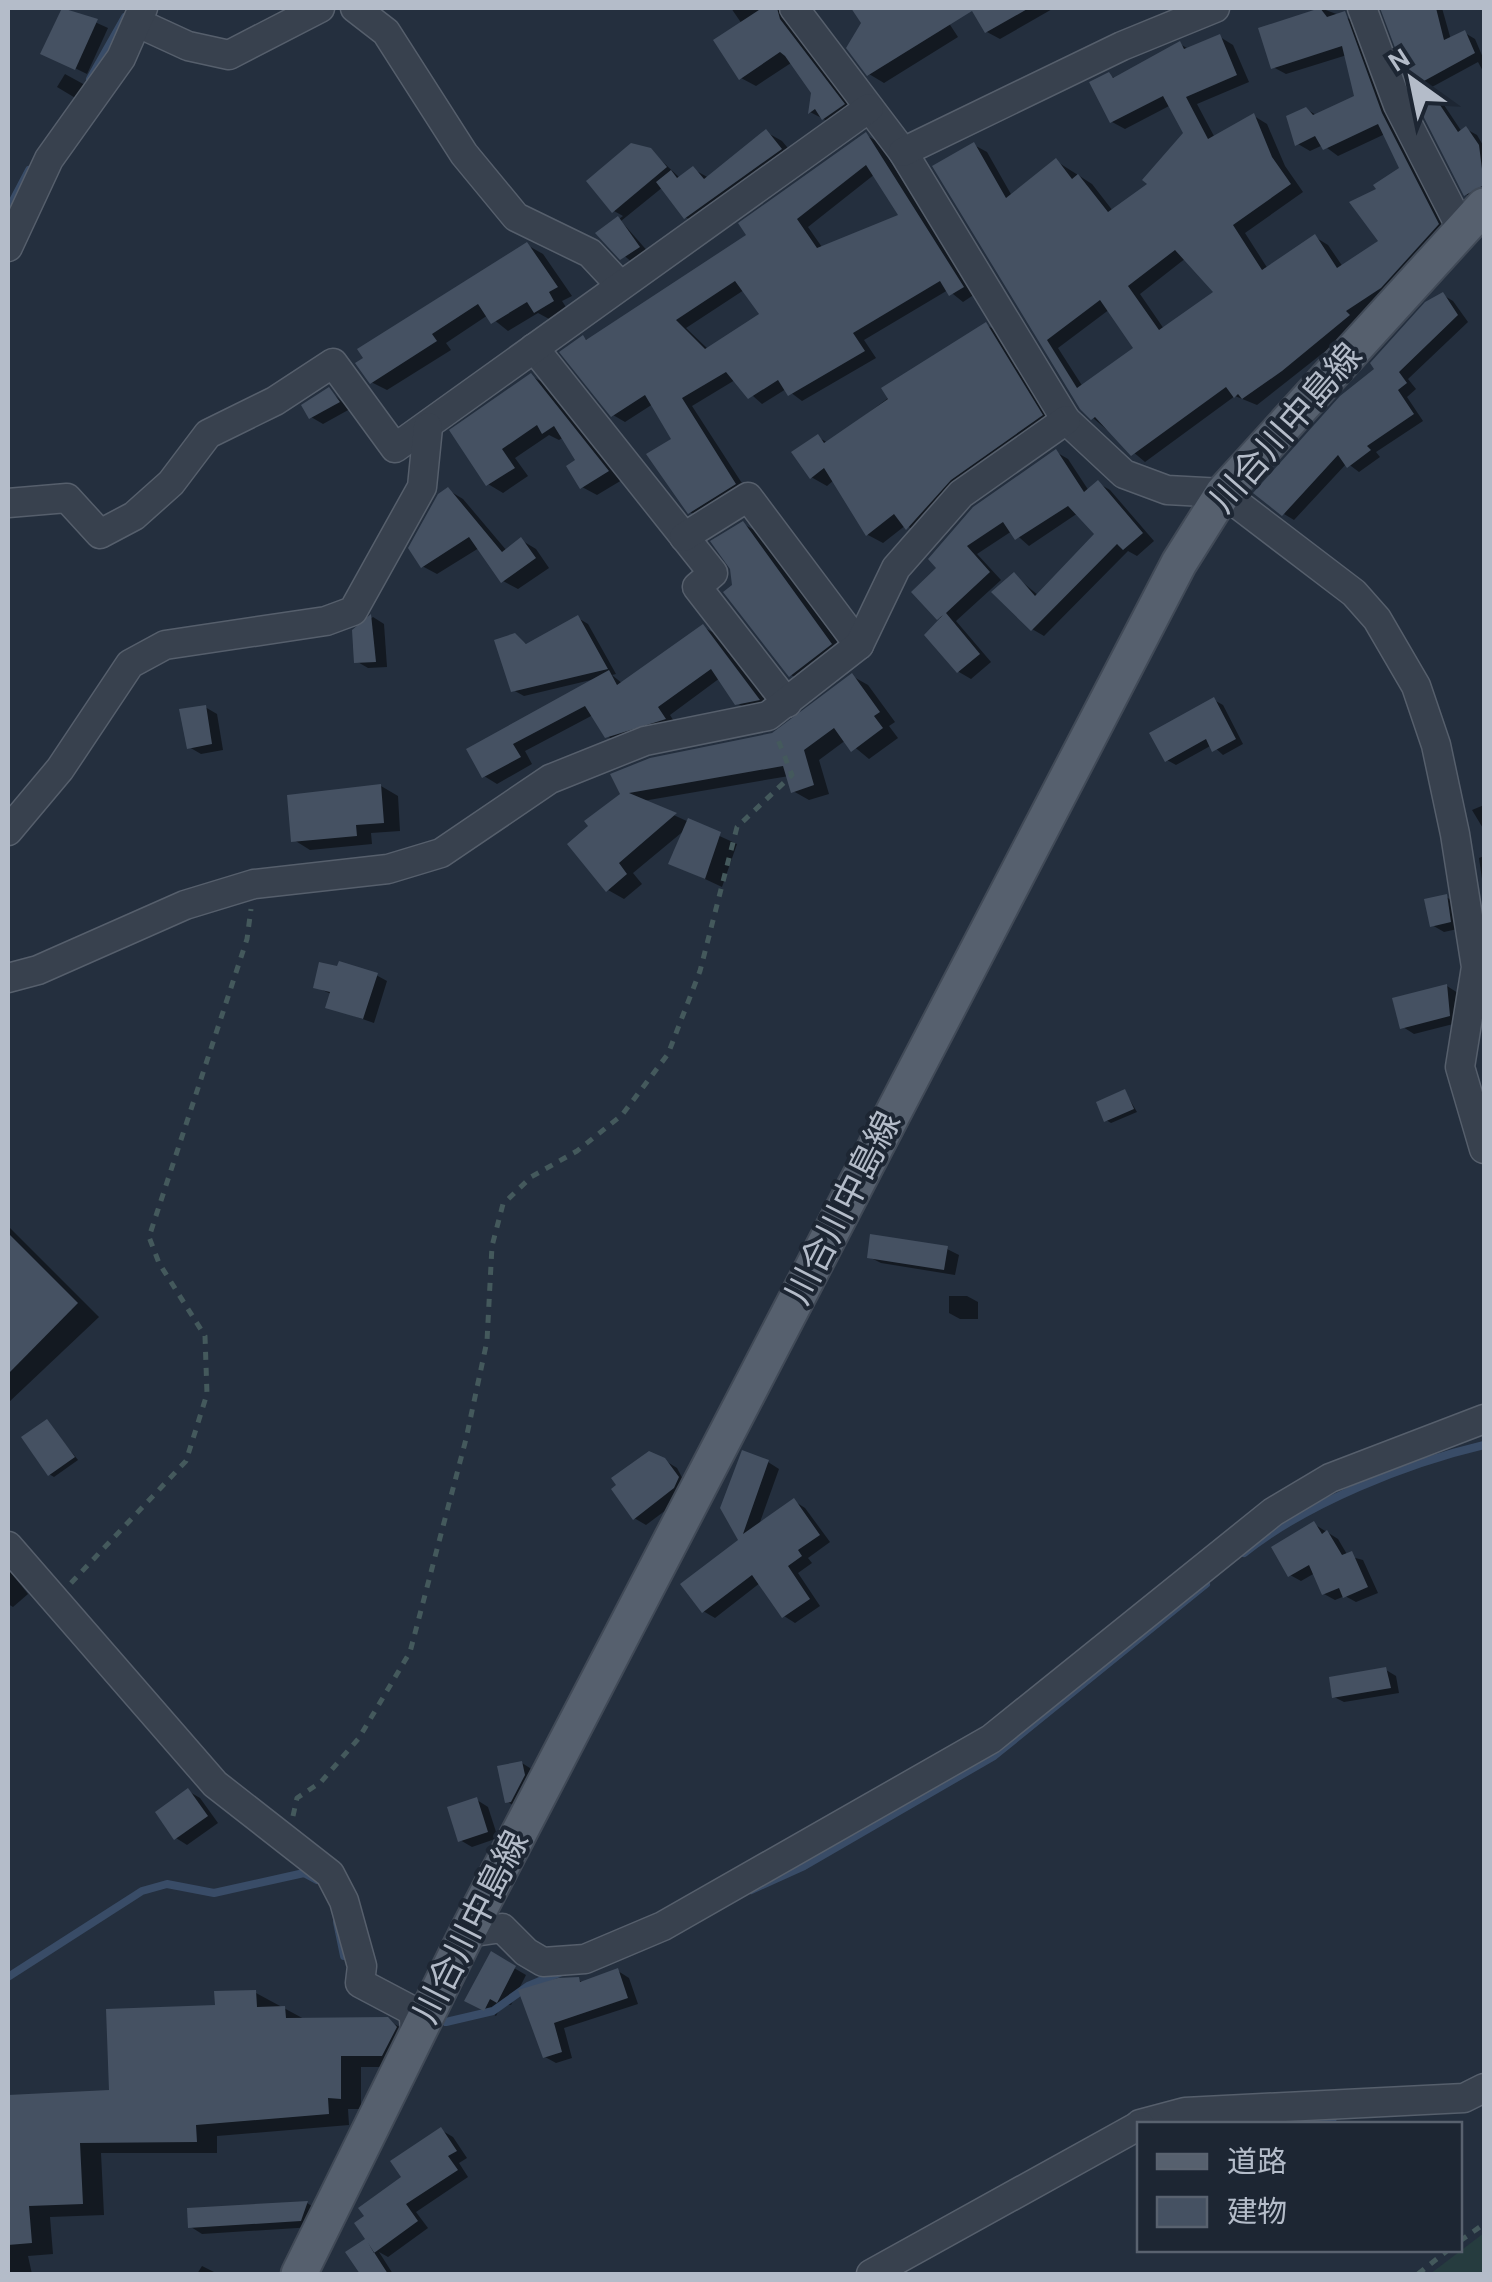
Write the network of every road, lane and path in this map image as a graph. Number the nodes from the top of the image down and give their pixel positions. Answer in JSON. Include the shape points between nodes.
{"nodes":[{"id":1,"x":320,"y":8,"type":"edge"},
{"id":2,"x":355,"y":8,"type":"edge"},
{"id":3,"x":794,"y":8,"type":"edge"},
{"id":4,"x":1215,"y":8,"type":"edge"},
{"id":5,"x":1362,"y":8,"type":"edge"},
{"id":6,"x":140,"y":15,"type":"edge"},
{"id":7,"x":868,"y":108,"type":"junction"},
{"id":8,"x":903,"y":152,"type":"junction"},
{"id":9,"x":1473,"y":218,"type":"edge"},
{"id":10,"x":8,"y":247,"type":"edge"},
{"id":11,"x":619,"y":284,"type":"junction"},
{"id":12,"x":534,"y":348,"type":"junction"},
{"id":13,"x":1066,"y":420,"type":"junction"},
{"id":14,"x":428,"y":427,"type":"junction"},
{"id":15,"x":1223,"y":492,"type":"junction"},
{"id":16,"x":8,"y":503,"type":"edge"},
{"id":17,"x":684,"y":537,"type":"junction"},
{"id":18,"x":859,"y":645,"type":"junction"},
{"id":19,"x":777,"y":710,"type":"junction"},
{"id":20,"x":8,"y":831,"type":"edge"},
{"id":21,"x":254,"y":884,"type":"junction"},
{"id":22,"x":8,"y":978,"type":"edge"},
{"id":23,"x":1484,"y":1149,"type":"edge"},
{"id":24,"x":1484,"y":1419,"type":"edge"},
{"id":25,"x":8,"y":1546,"type":"edge"},
{"id":26,"x":56,"y":1600,"type":"junction"},
{"id":27,"x":297,"y":1852,"type":"junction"},
{"id":28,"x":467,"y":1933,"type":"junction"},
{"id":29,"x":416,"y":2037,"type":"junction"},
{"id":30,"x":1484,"y":2088,"type":"edge"},
{"id":31,"x":1150,"y":2122,"type":"edge"},
{"id":32,"x":1137,"y":2127,"type":"edge"},
{"id":33,"x":1484,"y":2224,"type":"edge"},
{"id":34,"x":1462,"y":2240,"type":"edge"},
{"id":35,"x":1446,"y":2252,"type":"edge"},
{"id":36,"x":299,"y":2274,"type":"edge"},
{"id":37,"x":871,"y":2274,"type":"edge"},
{"id":38,"x":1418,"y":2274,"type":"edge"}],
"edges":[{"from":1,"to":6,"type":"street","via":[[228,55],[188,46]]},
{"from":2,"to":11,"type":"street","via":[[386,32],[464,154],[516,216],[590,253]]},
{"from":3,"to":7,"type":"street"},
{"from":4,"to":8,"type":"street"},
{"from":5,"to":9,"type":"street","via":[[1398,105]]},
{"from":6,"to":10,"type":"street","via":[[121,58],[49,159]]},
{"from":7,"to":8,"type":"street"},
{"from":7,"to":11,"type":"street"},
{"from":8,"to":13,"type":"street"},
{"from":9,"to":15,"type":"main road","name":"川合川中島線"},
{"from":11,"to":12,"type":"street"},
{"from":12,"to":14,"type":"street"},
{"from":12,"to":17,"type":"street"},
{"from":13,"to":15,"type":"street","via":[[1124,474],[1166,490]]},
{"from":13,"to":18,"type":"street","via":[[961,494],[896,568]]},
{"from":14,"to":16,"type":"street","via":[[395,448],[333,364],[208,434],[170,483],[134,516],[100,534],[67,498]]},
{"from":14,"to":20,"type":"street","via":[[422,487],[353,610],[326,621],[165,645],[130,664]]},
{"from":15,"to":23,"type":"street","via":[[1354,592],[1416,686],[1436,745],[1466,895],[1476,967],[1460,1067]]},
{"from":15,"to":28,"type":"main road","name":"川合川中島線","via":[[1179,563]]},
{"from":17,"to":18,"type":"street","via":[[748,497]]},
{"from":17,"to":19,"type":"street","via":[[713,573],[697,587]]},
{"from":18,"to":19,"type":"street"},
{"from":19,"to":21,"type":"street","via":[[645,741],[550,780],[441,853],[388,870]]},
{"from":19,"to":27,"type":"path","via":[[792,775],[737,827],[700,971],[668,1054],[622,1115],[503,1204],[492,1246],[487,1342],[410,1652],[358,1738],[322,1782],[297,1798],[290,1826]]},
{"from":21,"to":22,"type":"street","via":[[185,904]]},
{"from":21,"to":26,"type":"path","via":[[247,940],[149,1237],[204,1336],[207,1394],[186,1461]]},
{"from":24,"to":28,"type":"street","via":[[1330,1478],[1274,1512],[991,1739],[664,1926],[584,1959],[543,1962],[502,1928]]},
{"from":25,"to":26,"type":"street"},
{"from":26,"to":27,"type":"street","via":[[215,1784]]},
{"from":27,"to":29,"type":"street","via":[[330,1874],[344,1901],[362,1966],[360,1984],[413,2012]]},
{"from":28,"to":29,"type":"main road","name":"川合川中島線"},
{"from":29,"to":36,"type":"main road","name":"川合川中島線"},
{"from":30,"to":31,"type":"street","via":[[1464,2098],[1185,2112]]},
{"from":32,"to":37,"type":"street"},
{"from":33,"to":34,"type":"path"},
{"from":35,"to":38,"type":"path"}]}
